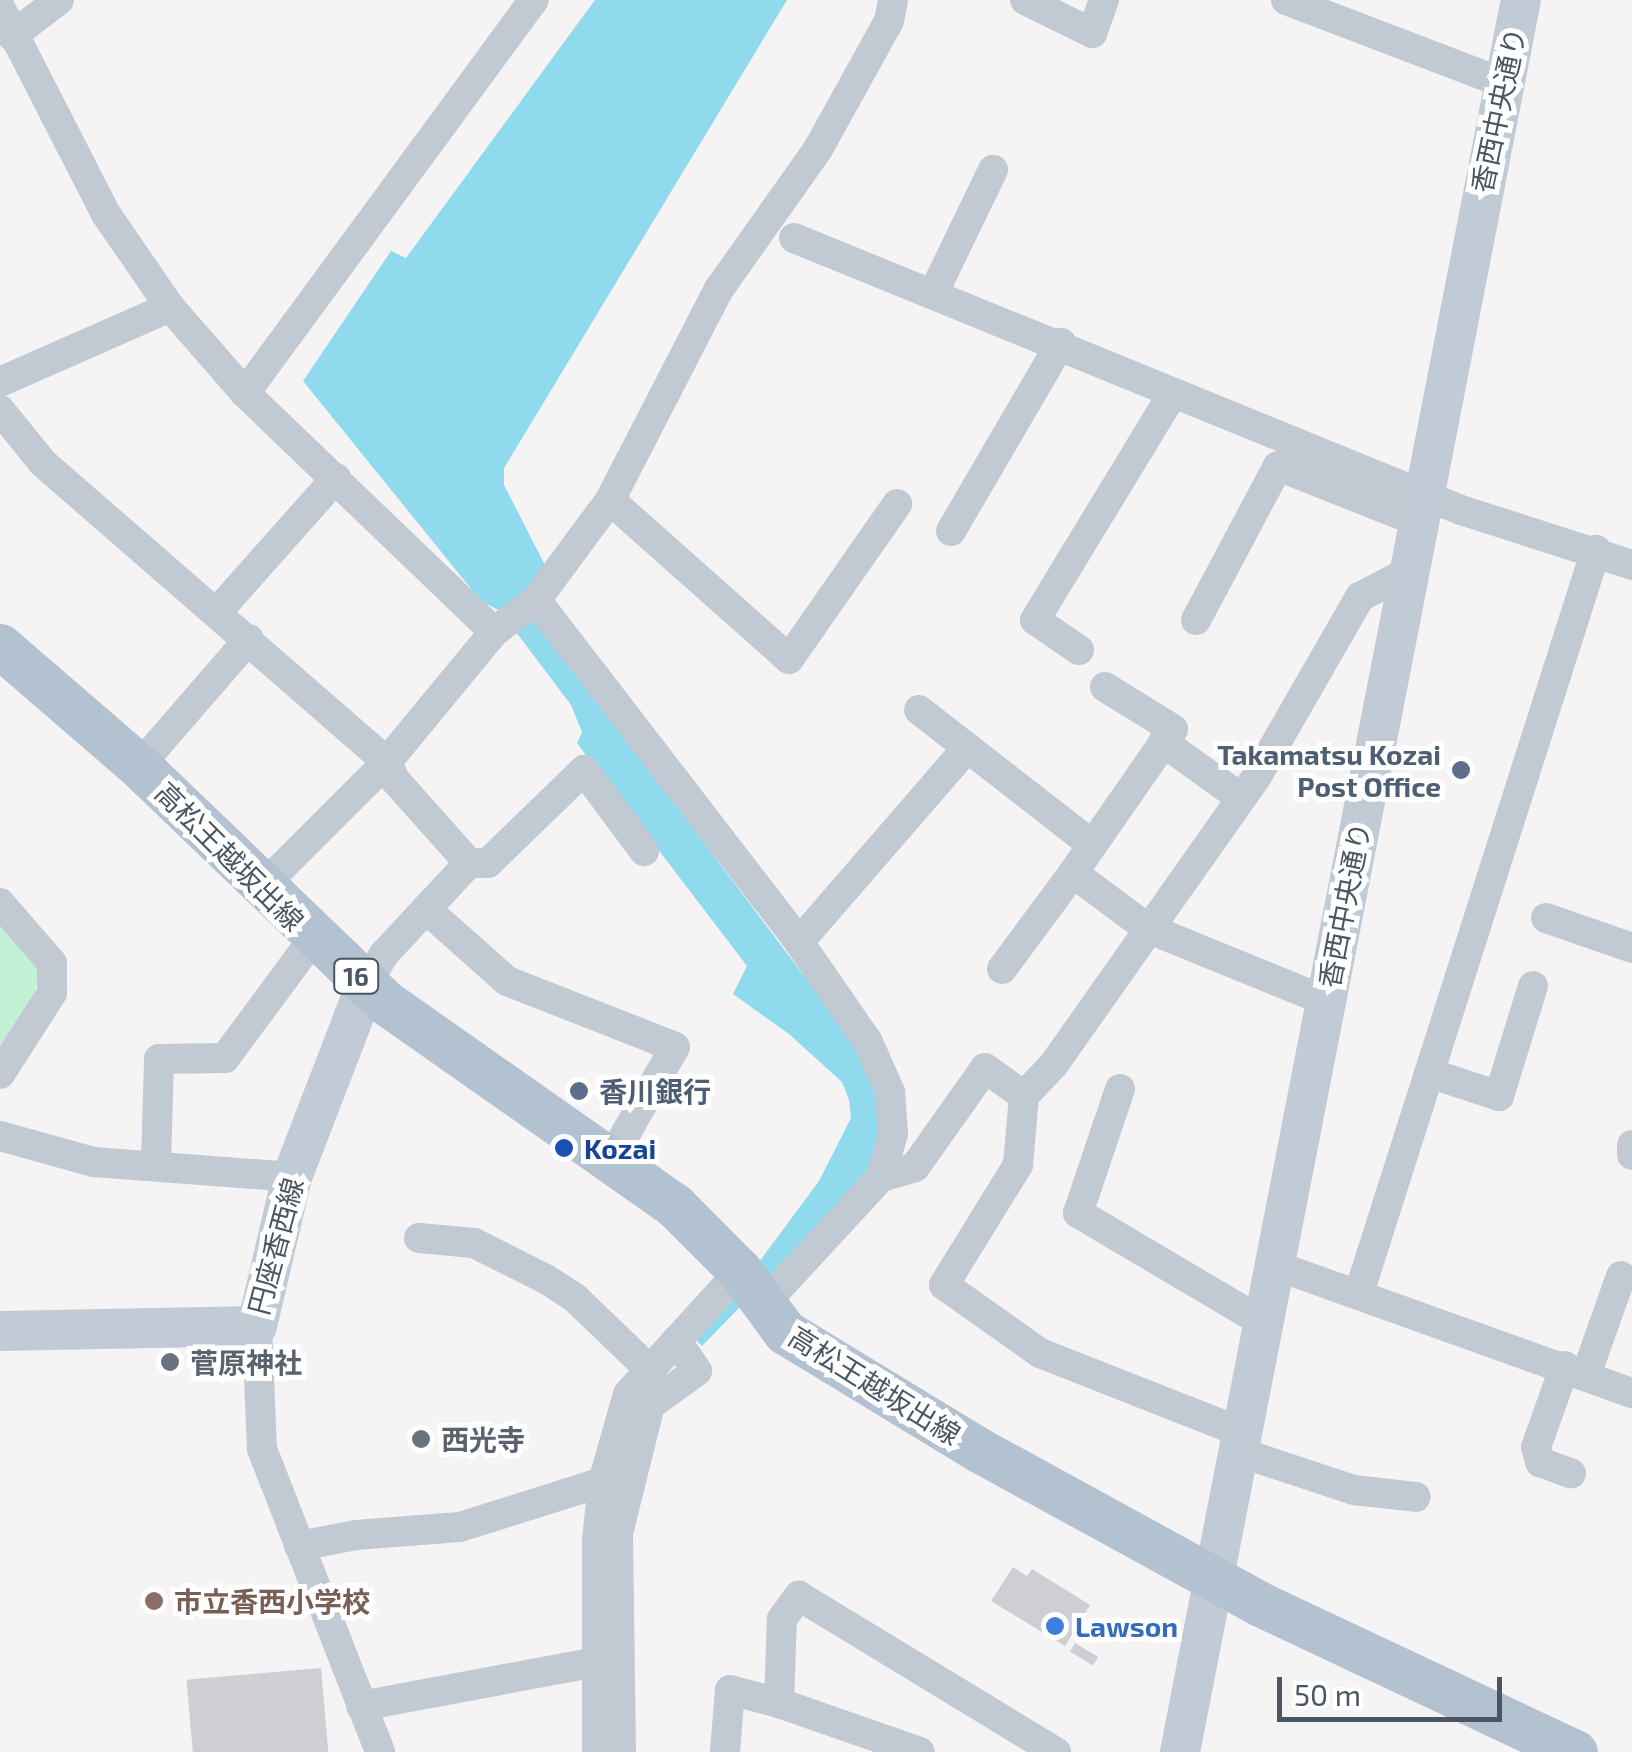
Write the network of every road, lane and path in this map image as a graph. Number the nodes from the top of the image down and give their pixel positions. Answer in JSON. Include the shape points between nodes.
{"nodes":[{"id":1,"x":59,"y":0,"type":"edge"},
{"id":2,"x":534,"y":0,"type":"edge"},
{"id":3,"x":893,"y":0,"type":"edge"},
{"id":4,"x":1025,"y":0,"type":"edge"},
{"id":5,"x":1104,"y":0,"type":"edge"},
{"id":6,"x":1286,"y":0,"type":"edge"},
{"id":7,"x":1521,"y":0,"type":"edge"},
{"id":8,"x":0,"y":7,"type":"edge"},
{"id":9,"x":12,"y":36,"type":"junction"},
{"id":10,"x":1504,"y":83,"type":"junction"},
{"id":11,"x":993,"y":170,"type":"dead end"},
{"id":12,"x":794,"y":238,"type":"dead end"},
{"id":13,"x":933,"y":294,"type":"junction"},
{"id":14,"x":170,"y":307,"type":"junction"},
{"id":15,"x":1061,"y":343,"type":"junction"},
{"id":16,"x":0,"y":382,"type":"edge"},
{"id":17,"x":246,"y":392,"type":"junction"},
{"id":18,"x":1173,"y":392,"type":"junction"},
{"id":19,"x":0,"y":412,"type":"edge"},
{"id":20,"x":336,"y":478,"type":"junction"},
{"id":21,"x":610,"y":500,"type":"junction"},
{"id":22,"x":897,"y":504,"type":"dead end"},
{"id":23,"x":1419,"y":506,"type":"junction"},
{"id":24,"x":951,"y":531,"type":"dead end"},
{"id":25,"x":1596,"y":550,"type":"junction"},
{"id":26,"x":1632,"y":565,"type":"edge"},
{"id":27,"x":1406,"y":573,"type":"junction"},
{"id":28,"x":534,"y":602,"type":"junction"},
{"id":29,"x":218,"y":611,"type":"junction"},
{"id":30,"x":1196,"y":620,"type":"dead end"},
{"id":31,"x":500,"y":628,"type":"junction"},
{"id":32,"x":249,"y":639,"type":"junction"},
{"id":33,"x":0,"y":646,"type":"edge"},
{"id":34,"x":1079,"y":650,"type":"dead end"},
{"id":35,"x":1105,"y":687,"type":"dead end"},
{"id":36,"x":919,"y":710,"type":"dead end"},
{"id":37,"x":1163,"y":742,"type":"junction"},
{"id":38,"x":967,"y":748,"type":"junction"},
{"id":39,"x":388,"y":762,"type":"junction"},
{"id":40,"x":139,"y":766,"type":"junction"},
{"id":41,"x":1241,"y":798,"type":"junction"},
{"id":42,"x":1091,"y":844,"type":"junction"},
{"id":43,"x":644,"y":851,"type":"dead end"},
{"id":44,"x":469,"y":863,"type":"junction"},
{"id":45,"x":1072,"y":873,"type":"junction"},
{"id":46,"x":263,"y":886,"type":"junction"},
{"id":47,"x":0,"y":903,"type":"edge"},
{"id":48,"x":426,"y":909,"type":"junction"},
{"id":49,"x":1546,"y":918,"type":"dead end"},
{"id":50,"x":1147,"y":928,"type":"junction"},
{"id":51,"x":313,"y":939,"type":"junction"},
{"id":52,"x":798,"y":942,"type":"junction"},
{"id":53,"x":1632,"y":948,"type":"edge"},
{"id":54,"x":1002,"y":968,"type":"dead end"},
{"id":55,"x":366,"y":985,"type":"junction"},
{"id":56,"x":1533,"y":986,"type":"dead end"},
{"id":57,"x":1326,"y":1002,"type":"junction"},
{"id":58,"x":1429,"y":1073,"type":"junction"},
{"id":59,"x":0,"y":1074,"type":"edge"},
{"id":60,"x":1120,"y":1089,"type":"dead end"},
{"id":61,"x":1024,"y":1096,"type":"junction"},
{"id":62,"x":0,"y":1136,"type":"edge"},
{"id":63,"x":1632,"y":1146,"type":"edge"},
{"id":64,"x":1632,"y":1155,"type":"edge"},
{"id":65,"x":611,"y":1159,"type":"junction"},
{"id":66,"x":156,"y":1163,"type":"junction"},
{"id":67,"x":292,"y":1177,"type":"junction"},
{"id":68,"x":881,"y":1177,"type":"junction"},
{"id":69,"x":418,"y":1238,"type":"dead end"},
{"id":70,"x":1277,"y":1266,"type":"junction"},
{"id":71,"x":1622,"y":1276,"type":"dead end"},
{"id":72,"x":752,"y":1288,"type":"junction"},
{"id":73,"x":1360,"y":1293,"type":"junction"},
{"id":74,"x":1264,"y":1324,"type":"junction"},
{"id":75,"x":258,"y":1326,"type":"junction"},
{"id":76,"x":0,"y":1331,"type":"edge"},
{"id":77,"x":684,"y":1349,"type":"junction"},
{"id":78,"x":649,"y":1369,"type":"junction"},
{"id":79,"x":1576,"y":1370,"type":"junction"},
{"id":80,"x":1632,"y":1393,"type":"edge"},
{"id":81,"x":637,"y":1407,"type":"junction"},
{"id":82,"x":1237,"y":1441,"type":"junction"},
{"id":83,"x":1571,"y":1473,"type":"dead end"},
{"id":84,"x":603,"y":1482,"type":"junction"},
{"id":85,"x":1416,"y":1496,"type":"dead end"},
{"id":86,"x":299,"y":1546,"type":"junction"},
{"id":87,"x":1212,"y":1576,"type":"junction"},
{"id":88,"x":608,"y":1659,"type":"junction"},
{"id":89,"x":780,"y":1703,"type":"junction"},
{"id":90,"x":361,"y":1706,"type":"junction"},
{"id":91,"x":380,"y":1752,"type":"edge"},
{"id":92,"x":597,"y":1752,"type":"edge"},
{"id":93,"x":621,"y":1752,"type":"edge"},
{"id":94,"x":725,"y":1752,"type":"edge"},
{"id":95,"x":920,"y":1752,"type":"edge"},
{"id":96,"x":1056,"y":1752,"type":"edge"},
{"id":97,"x":1180,"y":1752,"type":"edge"},
{"id":98,"x":1574,"y":1752,"type":"edge"}],
"edges":[{"from":1,"to":9,"type":"street"},
{"from":2,"to":17,"type":"street"},
{"from":3,"to":21,"type":"street","via":[[889,21],[818,149],[719,289]]},
{"from":4,"to":5,"type":"street","via":[[1092,33]]},
{"from":6,"to":10,"type":"street"},
{"from":7,"to":10,"type":"street","name":"香西中央通り"},
{"from":8,"to":9,"type":"street"},
{"from":9,"to":14,"type":"street","via":[[106,214]]},
{"from":10,"to":23,"type":"street","name":"香西中央通り"},
{"from":11,"to":13,"type":"street"},
{"from":12,"to":13,"type":"street"},
{"from":13,"to":15,"type":"street"},
{"from":14,"to":16,"type":"street"},
{"from":14,"to":17,"type":"street"},
{"from":15,"to":18,"type":"street"},
{"from":15,"to":24,"type":"street"},
{"from":17,"to":20,"type":"street"},
{"from":18,"to":23,"type":"street"},
{"from":18,"to":34,"type":"street","via":[[1035,620]]},
{"from":19,"to":29,"type":"street","via":[[43,464]]},
{"from":20,"to":29,"type":"street"},
{"from":20,"to":31,"type":"street"},
{"from":21,"to":22,"type":"street","via":[[790,659]]},
{"from":21,"to":28,"type":"street"},
{"from":23,"to":25,"type":"street","via":[[1461,510]]},
{"from":23,"to":27,"type":"street","name":"香西中央通り"},
{"from":23,"to":30,"type":"street","via":[[1278,466]]},
{"from":25,"to":26,"type":"street"},
{"from":25,"to":58,"type":"street"},
{"from":27,"to":41,"type":"street","via":[[1360,597]]},
{"from":27,"to":57,"type":"street","name":"香西中央通り"},
{"from":28,"to":31,"type":"street"},
{"from":28,"to":52,"type":"street"},
{"from":29,"to":32,"type":"street"},
{"from":31,"to":39,"type":"street"},
{"from":32,"to":39,"type":"street"},
{"from":32,"to":40,"type":"street"},
{"from":33,"to":40,"type":"main road","name":"高松王越坂出線","number":"16"},
{"from":35,"to":37,"type":"street","via":[[1173,730]]},
{"from":36,"to":38,"type":"street"},
{"from":37,"to":41,"type":"street"},
{"from":37,"to":42,"type":"street"},
{"from":38,"to":42,"type":"street"},
{"from":38,"to":52,"type":"street"},
{"from":39,"to":44,"type":"street","via":[[395,780]]},
{"from":39,"to":46,"type":"street"},
{"from":40,"to":46,"type":"main road","name":"高松王越坂出線","number":"16"},
{"from":41,"to":50,"type":"street"},
{"from":42,"to":45,"type":"street"},
{"from":43,"to":44,"type":"street","via":[[584,770],[488,863]]},
{"from":44,"to":48,"type":"street"},
{"from":45,"to":50,"type":"street"},
{"from":45,"to":54,"type":"street"},
{"from":46,"to":51,"type":"main road","name":"高松王越坂出線","number":"16"},
{"from":47,"to":59,"type":"street","via":[[52,962],[52,992]]},
{"from":48,"to":55,"type":"street","via":[[384,954]]},
{"from":48,"to":65,"type":"street","via":[[507,981],[675,1048]]},
{"from":49,"to":53,"type":"street"},
{"from":50,"to":57,"type":"street"},
{"from":50,"to":61,"type":"street","via":[[1054,1064]]},
{"from":51,"to":55,"type":"main road","name":"高松王越坂出線","number":"16"},
{"from":51,"to":66,"type":"street","via":[[225,1058],[158,1060]]},
{"from":52,"to":68,"type":"street","via":[[868,1042],[890,1092],[893,1133]]},
{"from":55,"to":65,"type":"main road","name":"高松王越坂出線","number":"16"},
{"from":55,"to":67,"type":"street","name":"円座香西線"},
{"from":56,"to":58,"type":"street","via":[[1499,1096]]},
{"from":57,"to":70,"type":"street","name":"香西中央通り"},
{"from":58,"to":73,"type":"street"},
{"from":60,"to":74,"type":"street","via":[[1078,1213]]},
{"from":61,"to":68,"type":"street","via":[[985,1068],[915,1167]]},
{"from":61,"to":82,"type":"street","via":[[1018,1165],[944,1286],[1040,1353]]},
{"from":62,"to":66,"type":"street","via":[[94,1162]]},
{"from":63,"to":64,"type":"street"},
{"from":65,"to":72,"type":"main road","name":"高松王越坂出線","number":"16","via":[[675,1206]]},
{"from":66,"to":67,"type":"street"},
{"from":67,"to":75,"type":"street","name":"円座香西線"},
{"from":68,"to":72,"type":"street"},
{"from":69,"to":78,"type":"street","via":[[474,1243],[546,1279]]},
{"from":70,"to":73,"type":"street"},
{"from":70,"to":74,"type":"street","name":"香西中央通り"},
{"from":71,"to":79,"type":"street"},
{"from":72,"to":77,"type":"street"},
{"from":72,"to":87,"type":"main road","name":"高松王越坂出線","number":"16","via":[[785,1332],[857,1379]]},
{"from":73,"to":79,"type":"street"},
{"from":74,"to":82,"type":"street","name":"香西中央通り"},
{"from":75,"to":76,"type":"street","name":"円座香西線"},
{"from":75,"to":86,"type":"street","via":[[262,1449]]},
{"from":77,"to":78,"type":"street"},
{"from":77,"to":81,"type":"street","via":[[697,1371]]},
{"from":78,"to":81,"type":"street"},
{"from":79,"to":80,"type":"street"},
{"from":79,"to":83,"type":"street","via":[[1536,1447],[1540,1462]]},
{"from":81,"to":84,"type":"street"},
{"from":81,"to":88,"type":"street"},
{"from":82,"to":85,"type":"street","via":[[1354,1490]]},
{"from":82,"to":87,"type":"street","name":"香西中央通り"},
{"from":84,"to":86,"type":"street","via":[[460,1527],[356,1534]]},
{"from":84,"to":88,"type":"street"},
{"from":86,"to":90,"type":"street"},
{"from":87,"to":97,"type":"street","name":"香西中央通り"},
{"from":87,"to":98,"type":"main road","name":"高松王越坂出線","number":"16"},
{"from":88,"to":90,"type":"street"},
{"from":88,"to":92,"type":"street"},
{"from":88,"to":93,"type":"street"},
{"from":89,"to":94,"type":"street","via":[[730,1690]]},
{"from":89,"to":95,"type":"street"},
{"from":89,"to":96,"type":"street","via":[[782,1619],[799,1596]]},
{"from":90,"to":91,"type":"street"}]}
